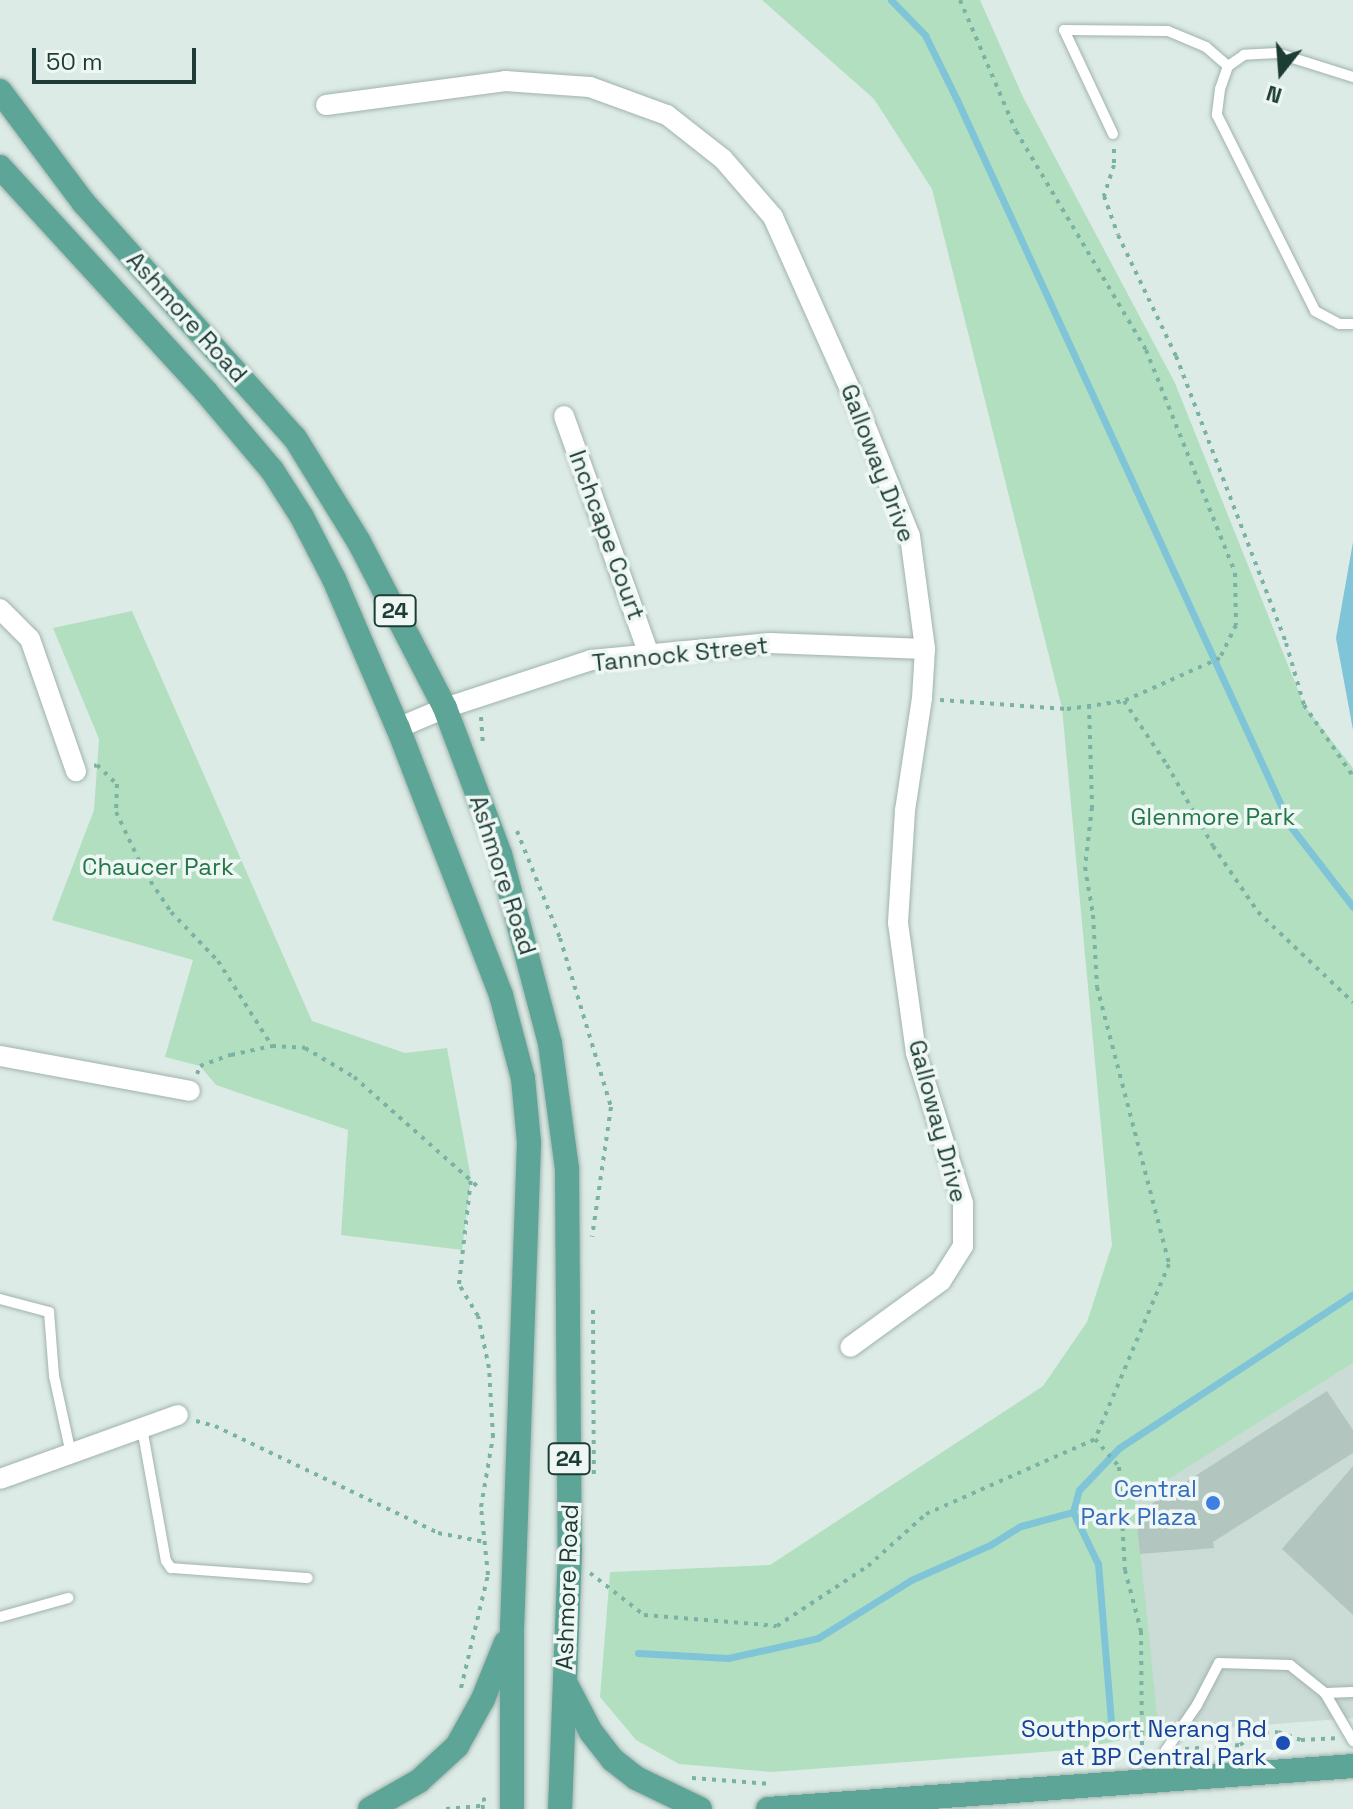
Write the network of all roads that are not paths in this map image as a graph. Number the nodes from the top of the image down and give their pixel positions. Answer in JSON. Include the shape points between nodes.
{"nodes":[{"id":1,"x":1228,"y":66,"type":"junction"},
{"id":2,"x":1353,"y":77,"type":"edge"},
{"id":3,"x":0,"y":91,"type":"edge"},
{"id":4,"x":326,"y":105,"type":"dead end"},
{"id":5,"x":1113,"y":134,"type":"road end"},
{"id":6,"x":0,"y":167,"type":"edge"},
{"id":7,"x":1353,"y":324,"type":"edge"},
{"id":8,"x":564,"y":416,"type":"dead end"},
{"id":9,"x":0,"y":609,"type":"edge"},
{"id":10,"x":925,"y":649,"type":"junction"},
{"id":11,"x":649,"y":655,"type":"junction"},
{"id":12,"x":445,"y":708,"type":"junction"},
{"id":13,"x":398,"y":728,"type":"junction"},
{"id":14,"x":76,"y":771,"type":"road end"},
{"id":15,"x":0,"y":1056,"type":"edge"},
{"id":16,"x":190,"y":1091,"type":"road end"},
{"id":17,"x":0,"y":1299,"type":"edge"},
{"id":18,"x":850,"y":1347,"type":"dead end"},
{"id":19,"x":178,"y":1415,"type":"road end"},
{"id":20,"x":142,"y":1428,"type":"junction"},
{"id":21,"x":71,"y":1454,"type":"junction"},
{"id":22,"x":0,"y":1479,"type":"edge"},
{"id":23,"x":308,"y":1578,"type":"dead end"},
{"id":24,"x":68,"y":1598,"type":"dead end"},
{"id":25,"x":0,"y":1617,"type":"edge"},
{"id":26,"x":512,"y":1625,"type":"junction"},
{"id":27,"x":564,"y":1680,"type":"junction"},
{"id":28,"x":1353,"y":1692,"type":"edge"},
{"id":29,"x":1325,"y":1693,"type":"junction"},
{"id":30,"x":1352,"y":1739,"type":"edge"},
{"id":31,"x":1353,"y":1766,"type":"edge"},
{"id":32,"x":1147,"y":1773,"type":"junction"},
{"id":33,"x":502,"y":1804,"type":"edge"},
{"id":34,"x":370,"y":1809,"type":"edge"},
{"id":35,"x":560,"y":1809,"type":"edge"},
{"id":36,"x":700,"y":1809,"type":"edge"},
{"id":37,"x":768,"y":1809,"type":"edge"}],
"edges":[{"from":1,"to":2,"type":"lane","via":[[1244,55],[1277,53]]},
{"from":1,"to":5,"type":"lane","via":[[1206,47],[1168,31],[1064,30]]},
{"from":1,"to":7,"type":"lane","via":[[1217,115],[1315,311],[1339,324]]},
{"from":3,"to":12,"type":"main road","name":"Ashmore Road","number":"24","via":[[83,202],[295,438],[359,542]]},
{"from":4,"to":10,"type":"street","name":"Galloway Drive","via":[[505,81],[590,87],[667,115],[723,159],[773,217],[857,405],[910,536]]},
{"from":6,"to":13,"type":"main road","name":"Ashmore Road","number":"24","via":[[272,470],[334,579]]},
{"from":8,"to":11,"type":"street","name":"Inchcape Court"},
{"from":9,"to":14,"type":"street","via":[[30,639]]},
{"from":10,"to":11,"type":"street","name":"Tannock Street","via":[[770,643]]},
{"from":10,"to":18,"type":"street","name":"Galloway Drive","via":[[905,811],[898,923],[916,1053],[963,1203],[963,1246],[941,1281]]},
{"from":11,"to":12,"type":"street","name":"Tannock Street","via":[[591,660]]},
{"from":12,"to":13,"type":"street","name":"Tannock Street"},
{"from":12,"to":27,"type":"main road","name":"Ashmore Road","number":"24","via":[[500,854],[537,985],[567,1168],[570,1550]]},
{"from":13,"to":26,"type":"main road","name":"Ashmore Road","number":"24","via":[[501,995],[523,1078],[529,1143]]},
{"from":15,"to":16,"type":"street"},
{"from":17,"to":21,"type":"lane","via":[[49,1312],[54,1376]]},
{"from":19,"to":20,"type":"street"},
{"from":20,"to":21,"type":"street"},
{"from":20,"to":23,"type":"lane","via":[[171,1568]]},
{"from":21,"to":22,"type":"street"},
{"from":24,"to":25,"type":"lane"},
{"from":26,"to":33,"type":"main road","name":"Ashmore Road","number":"24"},
{"from":26,"to":34,"type":"main road","via":[[483,1699],[457,1746],[419,1781]]},
{"from":27,"to":35,"type":"main road","name":"Ashmore Road","number":"24"},
{"from":27,"to":36,"type":"main road","via":[[591,1732],[613,1760],[636,1778]]},
{"from":28,"to":29,"type":"lane"},
{"from":29,"to":30,"type":"lane"},
{"from":29,"to":32,"type":"lane","via":[[1290,1665],[1219,1663],[1197,1705]]},
{"from":31,"to":32,"type":"main road"},
{"from":32,"to":37,"type":"main road"}]}
